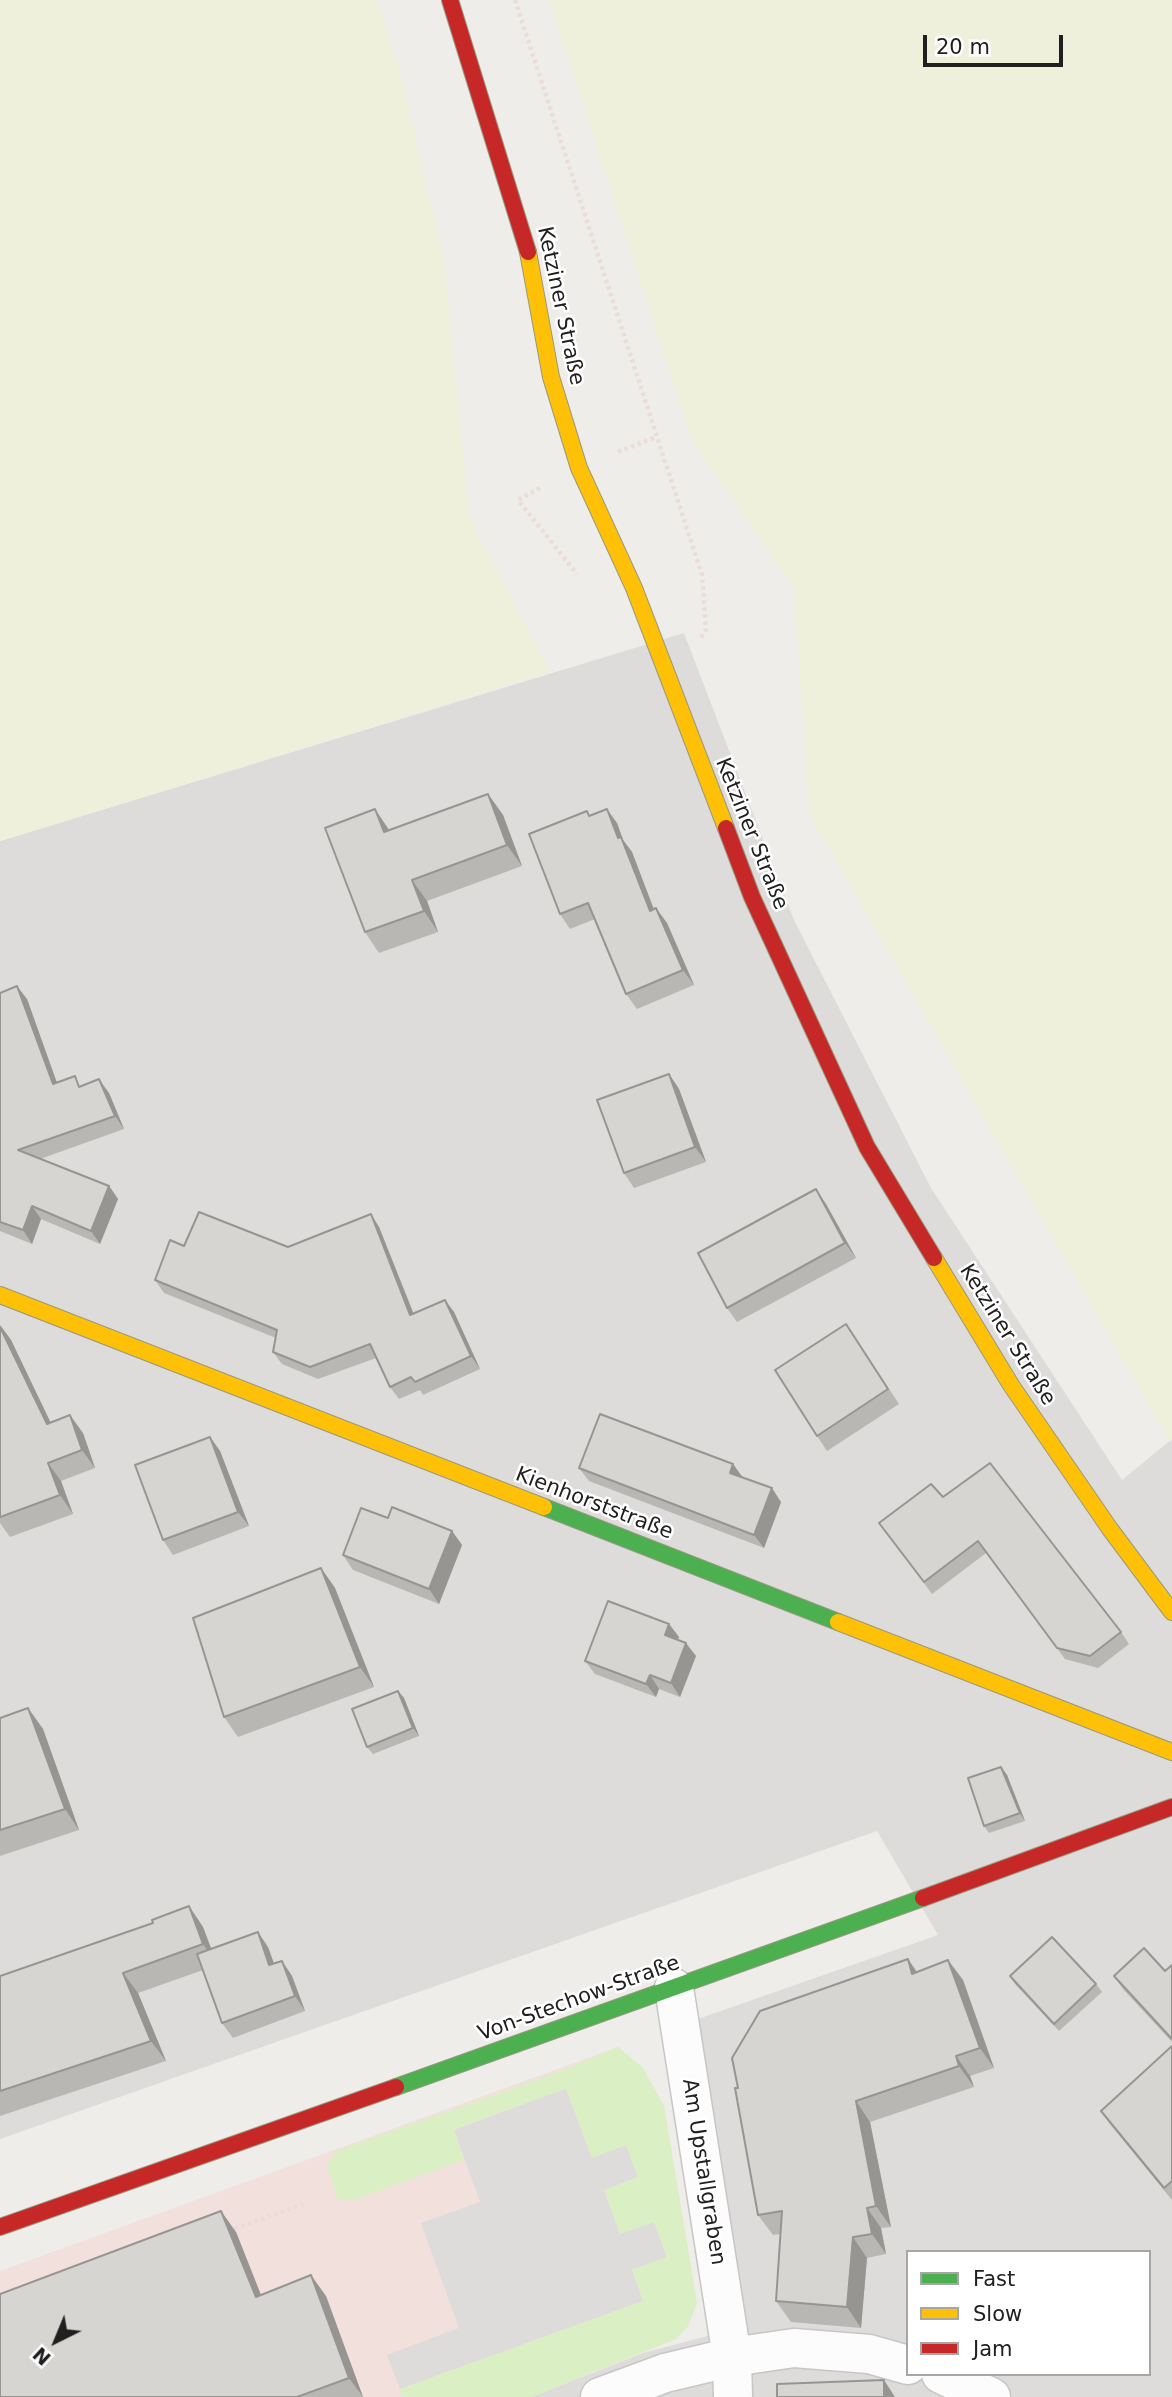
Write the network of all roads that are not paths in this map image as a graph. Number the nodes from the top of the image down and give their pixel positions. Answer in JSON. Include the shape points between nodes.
{"nodes":[{"id":1,"x":450,"y":0,"type":"edge"},
{"id":2,"x":0,"y":1295,"type":"edge"},
{"id":3,"x":1172,"y":1612,"type":"edge"},
{"id":4,"x":1172,"y":1752,"type":"edge"},
{"id":5,"x":1172,"y":1807,"type":"edge"},
{"id":6,"x":674,"y":1988,"type":"junction"},
{"id":7,"x":0,"y":2227,"type":"edge"},
{"id":8,"x":732,"y":2357,"type":"junction"},
{"id":9,"x":906,"y":2364,"type":"edge"},
{"id":10,"x":945,"y":2376,"type":"edge"},
{"id":11,"x":600,"y":2397,"type":"edge"},
{"id":12,"x":733,"y":2397,"type":"edge"},
{"id":13,"x":991,"y":2397,"type":"edge"}],
"edges":[{"from":1,"to":3,"type":"street","name":"Ketziner Straße","via":[[526,240],[551,377],[579,468],[634,588],[752,897],[867,1147],[1011,1385]]},
{"from":2,"to":4,"type":"street","name":"Kienhorststraße"},
{"from":5,"to":6,"type":"street","name":"Von-Stechow-Straße"},
{"from":6,"to":7,"type":"street","name":"Von-Stechow-Straße"},
{"from":6,"to":8,"type":"street","name":"Am Upstallgraben"},
{"from":8,"to":9,"type":"street","via":[[794,2348],[869,2354]]},
{"from":8,"to":11,"type":"street","via":[[665,2373]]},
{"from":8,"to":12,"type":"street","name":"Am Upstallgraben"},
{"from":10,"to":13,"type":"street"}]}
